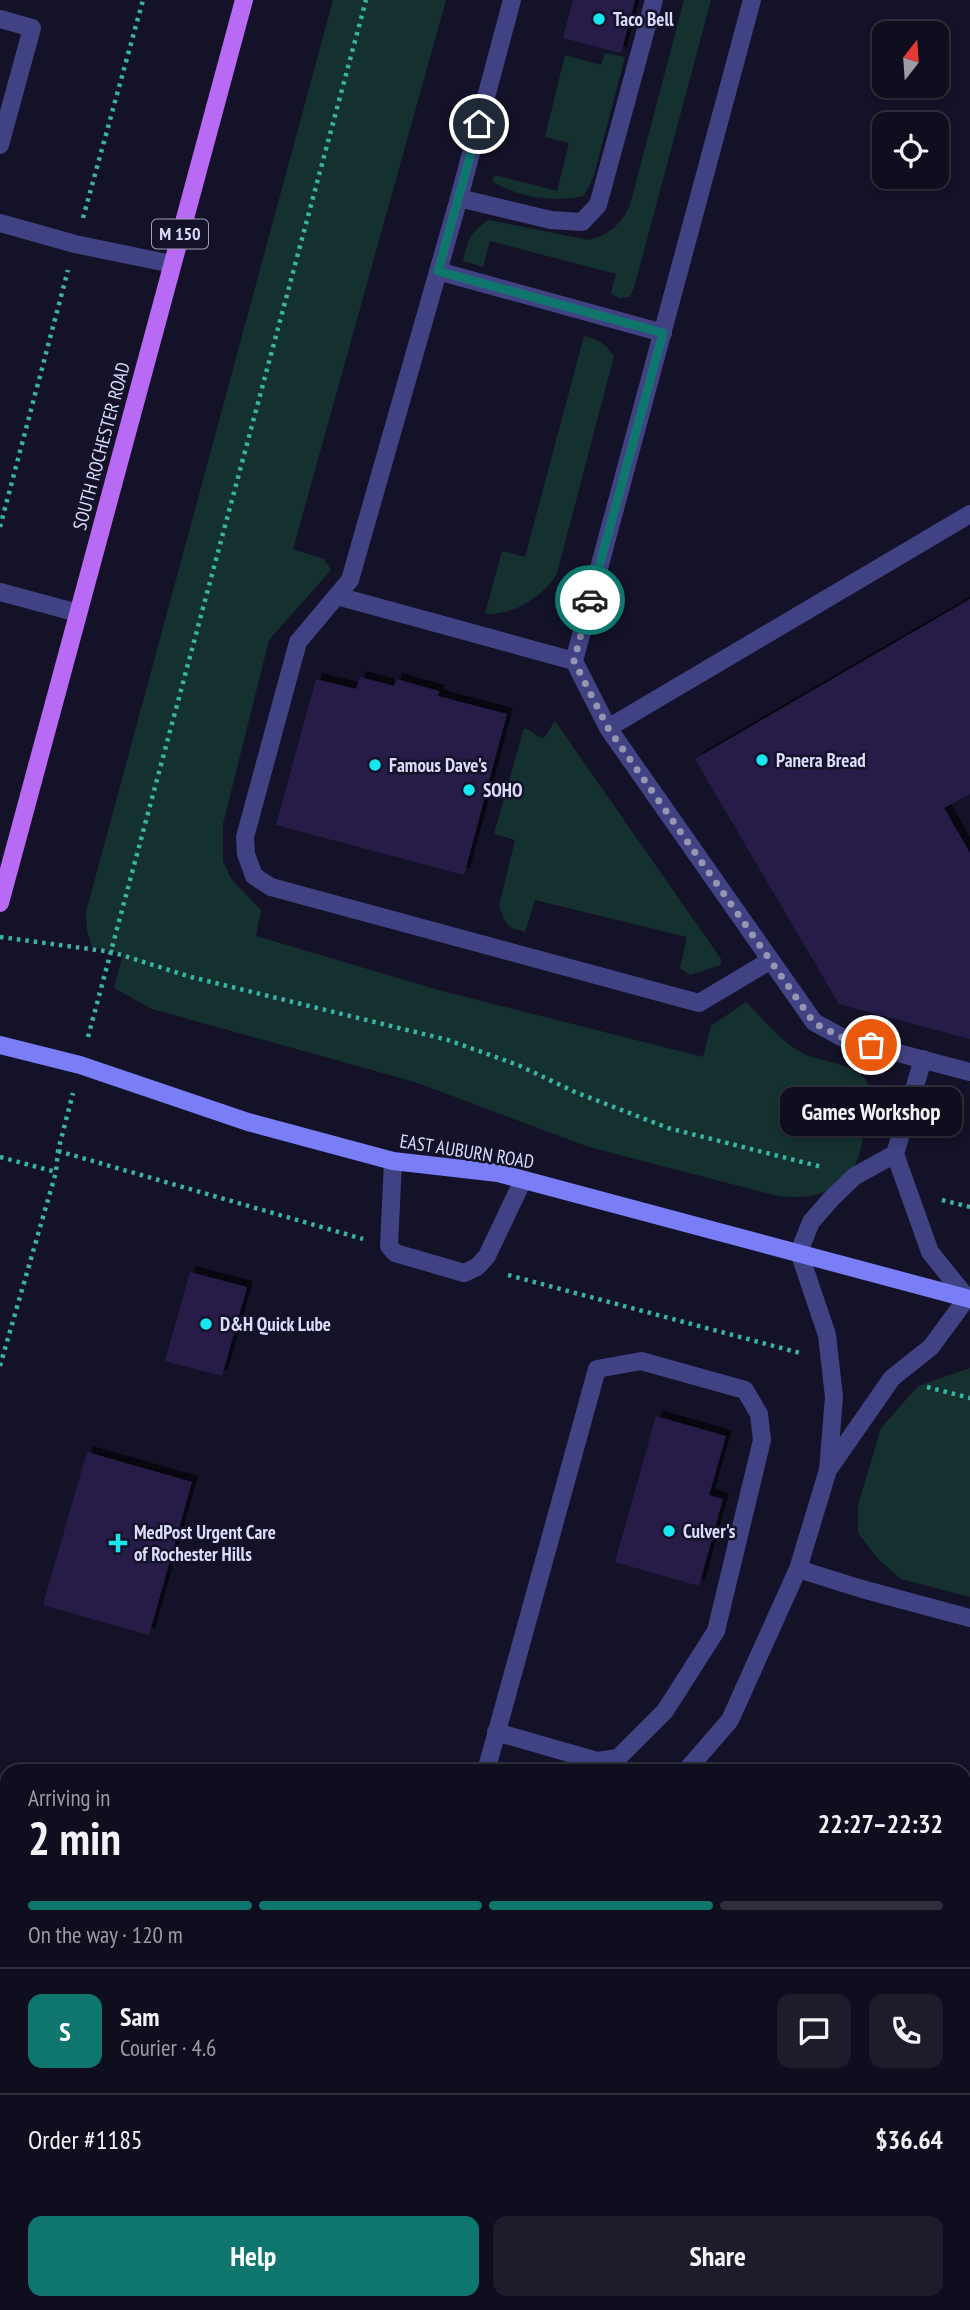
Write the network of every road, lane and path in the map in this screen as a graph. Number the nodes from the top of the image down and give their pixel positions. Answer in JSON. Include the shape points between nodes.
{"nodes":[{"id":1,"x":244,"y":0,"type":"edge"},
{"id":2,"x":366,"y":0,"type":"edge"},
{"id":3,"x":512,"y":0,"type":"edge"},
{"id":4,"x":654,"y":0,"type":"edge"},
{"id":5,"x":752,"y":0,"type":"edge"},
{"id":6,"x":0,"y":19,"type":"edge"},
{"id":7,"x":0,"y":145,"type":"edge"},
{"id":8,"x":459,"y":198,"type":"junction"},
{"id":9,"x":0,"y":223,"type":"edge"},
{"id":10,"x":172,"y":264,"type":"junction"},
{"id":11,"x":438,"y":271,"type":"junction"},
{"id":12,"x":663,"y":333,"type":"junction"},
{"id":13,"x":970,"y":514,"type":"edge"},
{"id":14,"x":0,"y":592,"type":"edge"},
{"id":15,"x":337,"y":596,"type":"junction"},
{"id":16,"x":79,"y":613,"type":"junction"},
{"id":17,"x":574,"y":661,"type":"junction"},
{"id":18,"x":608,"y":728,"type":"junction"},
{"id":19,"x":0,"y":903,"type":"edge"},
{"id":20,"x":0,"y":937,"type":"edge"},
{"id":21,"x":112,"y":953,"type":"junction"},
{"id":22,"x":771,"y":960,"type":"junction"},
{"id":23,"x":105,"y":973,"type":"dead end"},
{"id":24,"x":0,"y":1045,"type":"edge"},
{"id":25,"x":922,"y":1059,"type":"junction"},
{"id":26,"x":970,"y":1072,"type":"edge"},
{"id":27,"x":64,"y":1126,"type":"dead end"},
{"id":28,"x":895,"y":1154,"type":"junction"},
{"id":29,"x":0,"y":1157,"type":"edge"},
{"id":30,"x":393,"y":1161,"type":"junction"},
{"id":31,"x":56,"y":1171,"type":"junction"},
{"id":32,"x":855,"y":1176,"type":"junction"},
{"id":33,"x":523,"y":1180,"type":"junction"},
{"id":34,"x":909,"y":1191,"type":"junction"},
{"id":35,"x":970,"y":1207,"type":"edge"},
{"id":36,"x":799,"y":1252,"type":"junction"},
{"id":37,"x":968,"y":1298,"type":"edge"},
{"id":38,"x":0,"y":1366,"type":"edge"},
{"id":39,"x":931,"y":1388,"type":"dead end"},
{"id":40,"x":970,"y":1398,"type":"edge"},
{"id":41,"x":828,"y":1470,"type":"junction"},
{"id":42,"x":798,"y":1569,"type":"junction"},
{"id":43,"x":970,"y":1618,"type":"edge"},
{"id":44,"x":496,"y":1732,"type":"junction"},
{"id":45,"x":488,"y":1764,"type":"edge"},
{"id":46,"x":692,"y":1764,"type":"edge"}],
"edges":[{"from":1,"to":10,"type":"main road","name":"SOUTH ROCHESTER ROAD","number":"M 150"},
{"from":2,"to":21,"type":"path"},
{"from":3,"to":8,"type":"lane"},
{"from":4,"to":8,"type":"lane","via":[[598,205],[582,222],[551,220]]},
{"from":5,"to":12,"type":"lane"},
{"from":6,"to":7,"type":"lane","via":[[32,28]]},
{"from":8,"to":11,"type":"lane"},
{"from":9,"to":10,"type":"lane"},
{"from":10,"to":16,"type":"main road","name":"SOUTH ROCHESTER ROAD","number":"M 150"},
{"from":11,"to":12,"type":"lane"},
{"from":11,"to":15,"type":"lane","via":[[350,580]]},
{"from":12,"to":17,"type":"lane"},
{"from":13,"to":18,"type":"lane"},
{"from":14,"to":16,"type":"lane"},
{"from":15,"to":17,"type":"lane"},
{"from":15,"to":22,"type":"lane","via":[[298,642],[245,836],[254,876],[271,887],[699,1003]]},
{"from":16,"to":19,"type":"main road","name":"SOUTH ROCHESTER ROAD","number":"M 150"},
{"from":17,"to":18,"type":"lane"},
{"from":18,"to":22,"type":"lane"},
{"from":20,"to":21,"type":"path"},
{"from":21,"to":23,"type":"path"},
{"from":21,"to":32,"type":"path","via":[[449,1040],[668,1128]]},
{"from":22,"to":25,"type":"lane","via":[[814,1023],[845,1039]]},
{"from":24,"to":30,"type":"main road","name":"EAST AUBURN ROAD","via":[[80,1065],[248,1122]]},
{"from":25,"to":26,"type":"lane"},
{"from":25,"to":28,"type":"lane"},
{"from":27,"to":31,"type":"path"},
{"from":28,"to":32,"type":"lane"},
{"from":28,"to":34,"type":"lane"},
{"from":29,"to":31,"type":"path"},
{"from":30,"to":33,"type":"main road","name":"EAST AUBURN ROAD"},
{"from":30,"to":33,"type":"lane","via":[[389,1246],[395,1253],[464,1273],[487,1256]]},
{"from":31,"to":38,"type":"path"},
{"from":32,"to":36,"type":"lane","via":[[811,1222]]},
{"from":33,"to":36,"type":"main road","name":"EAST AUBURN ROAD"},
{"from":34,"to":35,"type":"path"},
{"from":34,"to":37,"type":"lane","via":[[930,1252]]},
{"from":36,"to":37,"type":"main road","name":"EAST AUBURN ROAD"},
{"from":36,"to":41,"type":"lane","via":[[831,1361],[834,1397]]},
{"from":37,"to":41,"type":"lane","via":[[932,1347],[892,1378]]},
{"from":39,"to":40,"type":"path"},
{"from":41,"to":42,"type":"lane"},
{"from":42,"to":43,"type":"lane"},
{"from":42,"to":46,"type":"lane","via":[[730,1720]]},
{"from":44,"to":44,"type":"lane","via":[[597,1369],[640,1362],[745,1390],[759,1414],[762,1440],[716,1631],[665,1711],[618,1758],[597,1760]]},
{"from":44,"to":45,"type":"lane"}]}
